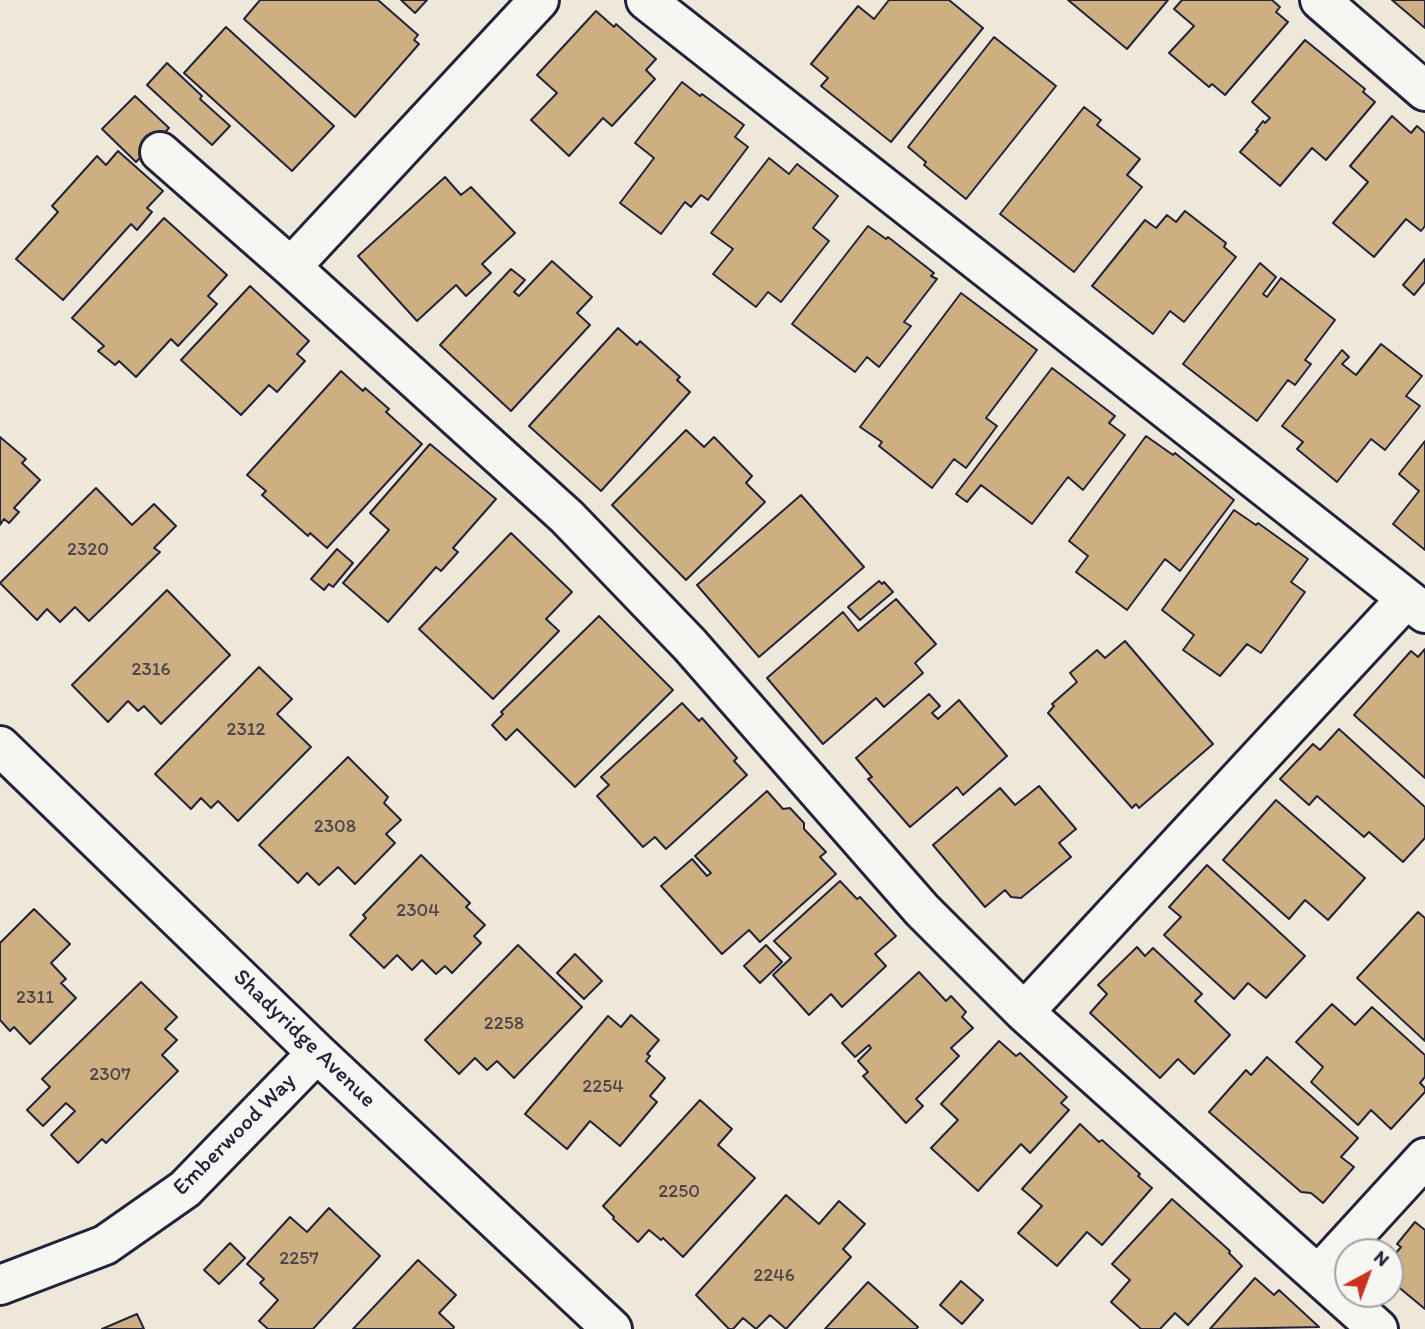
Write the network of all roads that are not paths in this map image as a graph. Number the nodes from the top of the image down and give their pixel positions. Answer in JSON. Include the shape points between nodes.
{"nodes":[{"id":1,"x":539,"y":0,"type":"edge"},
{"id":2,"x":646,"y":0,"type":"edge"},
{"id":3,"x":1320,"y":0,"type":"edge"},
{"id":4,"x":1425,"y":91,"type":"edge"},
{"id":5,"x":160,"y":152,"type":"dead end"},
{"id":6,"x":290,"y":267,"type":"junction"},
{"id":7,"x":1416,"y":606,"type":"edge"},
{"id":8,"x":0,"y":746,"type":"edge"},
{"id":9,"x":1024,"y":1012,"type":"junction"},
{"id":10,"x":317,"y":1053,"type":"junction"},
{"id":11,"x":1425,"y":1158,"type":"edge"},
{"id":12,"x":1318,"y":1275,"type":"junction"},
{"id":13,"x":0,"y":1285,"type":"edge"},
{"id":14,"x":612,"y":1329,"type":"edge"},
{"id":15,"x":1378,"y":1329,"type":"edge"}],
"edges":[{"from":1,"to":6,"type":"street"},
{"from":2,"to":7,"type":"street"},
{"from":3,"to":4,"type":"street"},
{"from":5,"to":6,"type":"street"},
{"from":6,"to":9,"type":"street","via":[[567,517],[690,645],[922,910]]},
{"from":7,"to":9,"type":"street"},
{"from":8,"to":10,"type":"street","name":"Shadyridge Avenue"},
{"from":9,"to":12,"type":"street"},
{"from":10,"to":13,"type":"street","name":"Emberwood Way","via":[[185,1189],[105,1245]]},
{"from":10,"to":14,"type":"street","name":"Shadyridge Avenue"},
{"from":11,"to":12,"type":"street"},
{"from":12,"to":15,"type":"street"}]}
